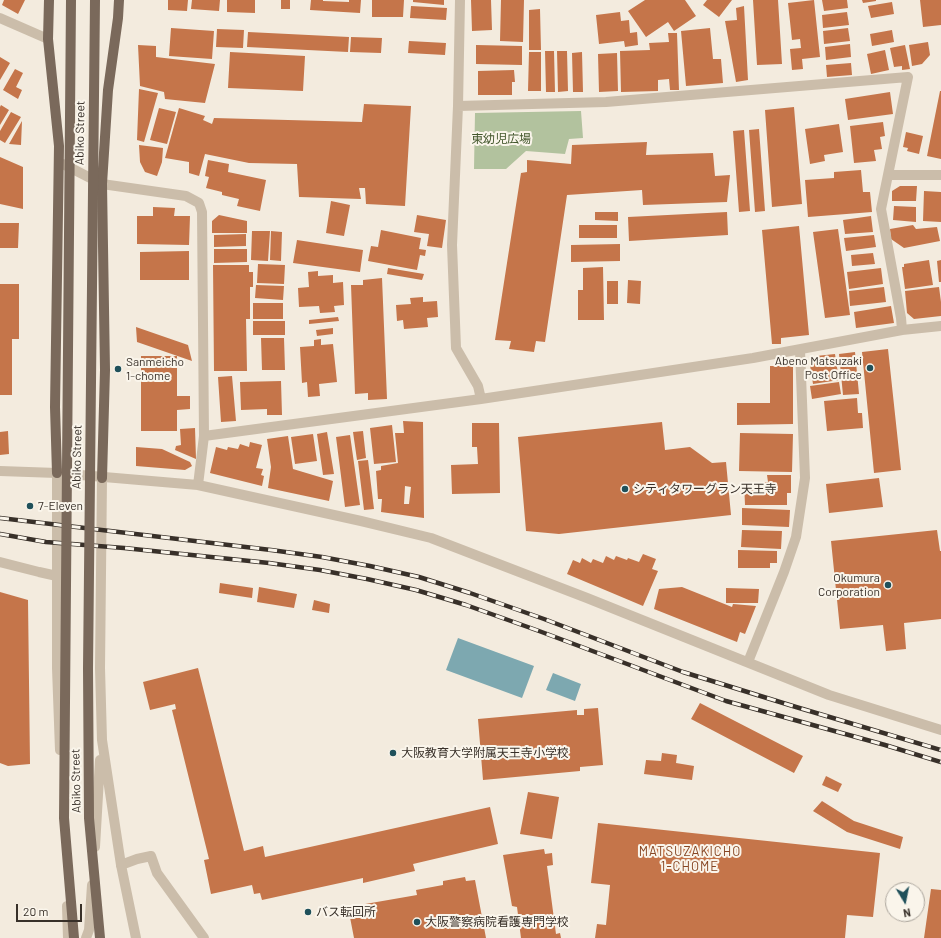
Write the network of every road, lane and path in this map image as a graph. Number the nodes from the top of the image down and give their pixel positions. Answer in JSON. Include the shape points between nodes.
{"nodes":[{"id":1,"x":48,"y":0,"type":"edge"},
{"id":2,"x":71,"y":0,"type":"edge"},
{"id":3,"x":95,"y":0,"type":"edge"},
{"id":4,"x":119,"y":0,"type":"edge"},
{"id":5,"x":460,"y":0,"type":"edge"},
{"id":6,"x":0,"y":18,"type":"edge"},
{"id":7,"x":48,"y":39,"type":"junction"},
{"id":8,"x":458,"y":106,"type":"junction"},
{"id":9,"x":59,"y":162,"type":"junction"},
{"id":10,"x":888,"y":175,"type":"junction"},
{"id":11,"x":941,"y":175,"type":"edge"},
{"id":12,"x":102,"y":184,"type":"junction"},
{"id":13,"x":941,"y":326,"type":"edge"},
{"id":14,"x":902,"y":330,"type":"junction"},
{"id":15,"x":800,"y":350,"type":"junction"},
{"id":16,"x":481,"y":399,"type":"junction"},
{"id":17,"x":204,"y":436,"type":"junction"},
{"id":18,"x":0,"y":472,"type":"edge"},
{"id":19,"x":57,"y":473,"type":"junction"},
{"id":20,"x":102,"y":478,"type":"junction"},
{"id":21,"x":198,"y":485,"type":"junction"},
{"id":22,"x":0,"y":562,"type":"edge"},
{"id":23,"x":57,"y":576,"type":"junction"},
{"id":24,"x":748,"y":662,"type":"junction"},
{"id":25,"x":941,"y":730,"type":"edge"},
{"id":26,"x":102,"y":740,"type":"junction"},
{"id":27,"x":121,"y":865,"type":"junction"},
{"id":28,"x":68,"y":938,"type":"edge"},
{"id":29,"x":74,"y":938,"type":"edge"},
{"id":30,"x":86,"y":938,"type":"edge"},
{"id":31,"x":100,"y":938,"type":"edge"},
{"id":32,"x":136,"y":938,"type":"edge"},
{"id":33,"x":204,"y":938,"type":"edge"}],
"edges":[{"from":1,"to":7,"type":"main road"},
{"from":2,"to":29,"type":"main road","name":"Abiko Street","bridge":true,"via":[[64,818]]},
{"from":3,"to":31,"type":"main road","name":"Abiko Street","bridge":true,"via":[[88,676],[89,818]]},
{"from":4,"to":12,"type":"main road","via":[[108,90]]},
{"from":5,"to":8,"type":"street"},
{"from":6,"to":7,"type":"street"},
{"from":7,"to":9,"type":"main road"},
{"from":8,"to":10,"type":"street","via":[[606,102],[908,77]]},
{"from":8,"to":16,"type":"street","via":[[452,245],[456,348],[478,386]]},
{"from":9,"to":12,"type":"street"},
{"from":9,"to":19,"type":"main road","via":[[55,407]]},
{"from":10,"to":11,"type":"street"},
{"from":10,"to":14,"type":"street","via":[[881,209]]},
{"from":12,"to":17,"type":"street","via":[[186,196],[199,203],[202,212]]},
{"from":12,"to":20,"type":"main road","via":[[105,370]]},
{"from":13,"to":14,"type":"street"},
{"from":14,"to":15,"type":"street"},
{"from":15,"to":16,"type":"street"},
{"from":15,"to":24,"type":"street","via":[[805,478],[796,537]]},
{"from":16,"to":17,"type":"street"},
{"from":17,"to":21,"type":"street"},
{"from":18,"to":19,"type":"street"},
{"from":19,"to":20,"type":"street"},
{"from":19,"to":23,"type":"street"},
{"from":20,"to":21,"type":"street"},
{"from":20,"to":26,"type":"street"},
{"from":21,"to":24,"type":"street","via":[[431,538]]},
{"from":22,"to":23,"type":"street"},
{"from":23,"to":28,"type":"street","via":[[57,668]]},
{"from":24,"to":25,"type":"street","via":[[829,695]]},
{"from":26,"to":27,"type":"street"},
{"from":26,"to":30,"type":"street","via":[[89,930]]},
{"from":27,"to":32,"type":"street"},
{"from":27,"to":33,"type":"street","via":[[151,856],[157,872]]}]}
